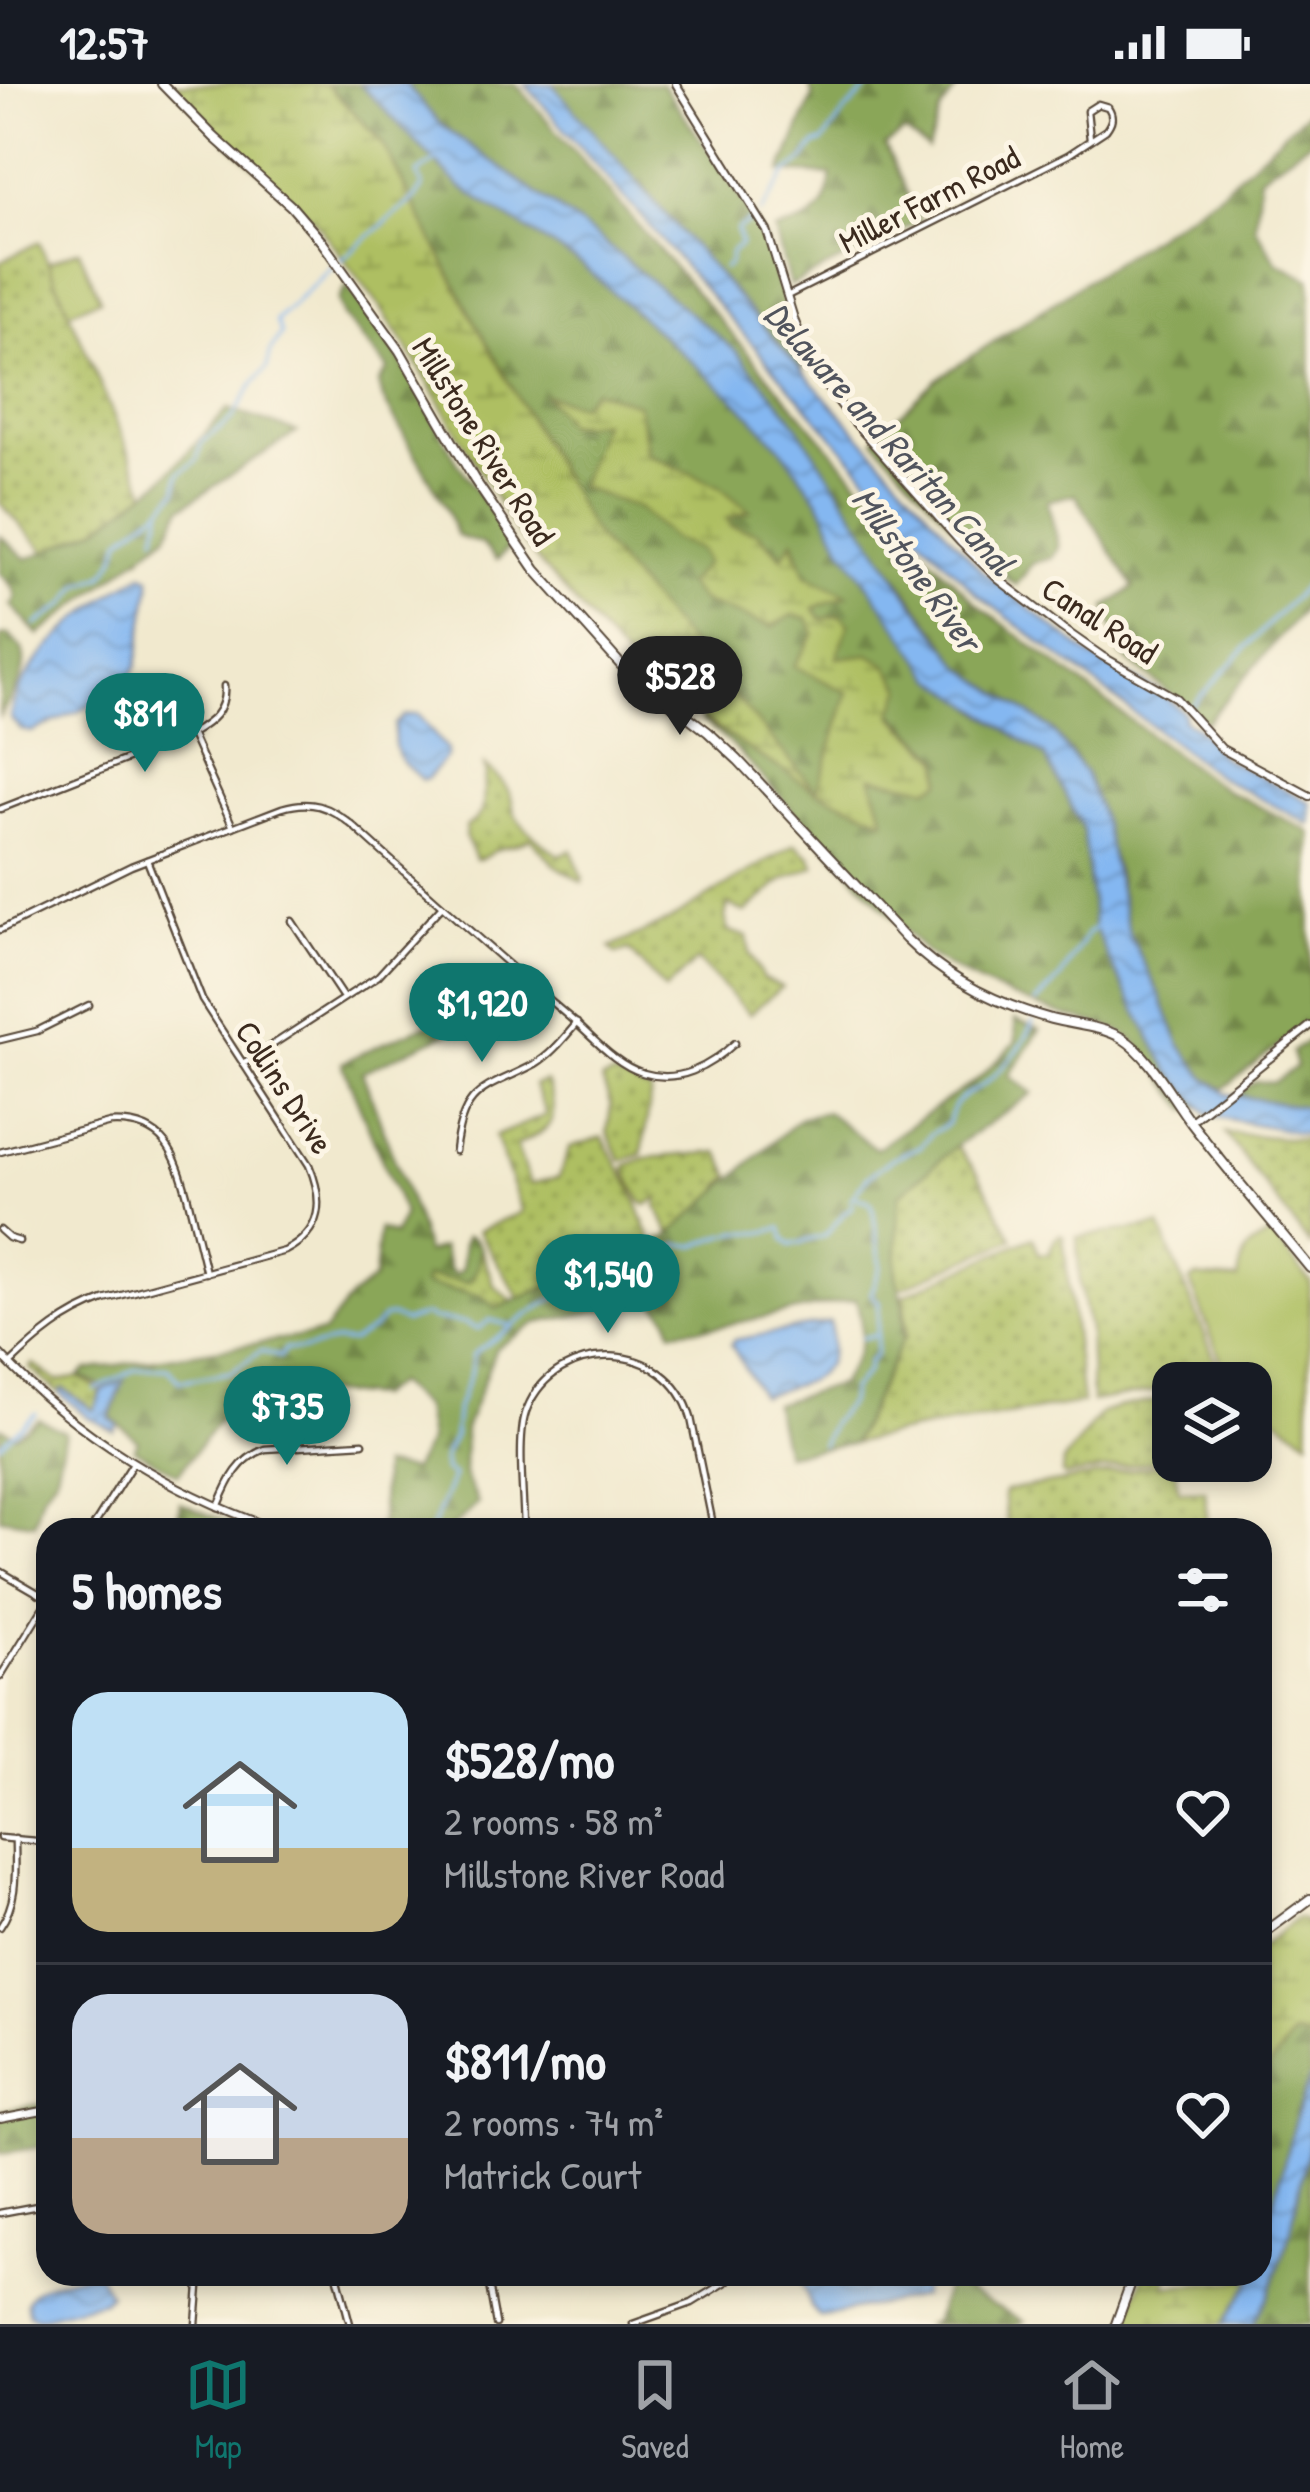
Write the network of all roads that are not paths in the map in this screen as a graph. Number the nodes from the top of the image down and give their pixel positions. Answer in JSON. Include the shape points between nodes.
{"nodes":[{"id":1,"x":162,"y":84,"type":"edge"},
{"id":2,"x":676,"y":84,"type":"edge"},
{"id":3,"x":1090,"y":140,"type":"junction"},
{"id":4,"x":787,"y":296,"type":"junction"},
{"id":5,"x":224,"y":686,"type":"dead end"},
{"id":6,"x":191,"y":734,"type":"junction"},
{"id":7,"x":1310,"y":796,"type":"edge"},
{"id":8,"x":0,"y":809,"type":"edge"},
{"id":9,"x":232,"y":827,"type":"junction"},
{"id":10,"x":147,"y":860,"type":"junction"},
{"id":11,"x":442,"y":905,"type":"junction"},
{"id":12,"x":292,"y":921,"type":"dead end"},
{"id":13,"x":0,"y":930,"type":"edge"},
{"id":14,"x":344,"y":999,"type":"junction"},
{"id":15,"x":89,"y":1005,"type":"dead end"},
{"id":16,"x":577,"y":1024,"type":"junction"},
{"id":17,"x":1310,"y":1027,"type":"edge"},
{"id":18,"x":0,"y":1040,"type":"edge"},
{"id":19,"x":735,"y":1043,"type":"dead end"},
{"id":20,"x":243,"y":1064,"type":"junction"},
{"id":21,"x":1190,"y":1122,"type":"junction"},
{"id":22,"x":455,"y":1151,"type":"dead end"},
{"id":23,"x":0,"y":1152,"type":"edge"},
{"id":24,"x":0,"y":1230,"type":"edge"},
{"id":25,"x":19,"y":1241,"type":"dead end"},
{"id":26,"x":1310,"y":1268,"type":"edge"},
{"id":27,"x":207,"y":1273,"type":"junction"},
{"id":28,"x":0,"y":1354,"type":"edge"},
{"id":29,"x":10,"y":1364,"type":"junction"},
{"id":30,"x":363,"y":1443,"type":"dead end"},
{"id":31,"x":133,"y":1463,"type":"junction"},
{"id":32,"x":218,"y":1507,"type":"junction"},
{"id":33,"x":99,"y":1518,"type":"edge"},
{"id":34,"x":247,"y":1518,"type":"edge"},
{"id":35,"x":524,"y":1518,"type":"edge"},
{"id":36,"x":712,"y":1518,"type":"edge"},
{"id":37,"x":0,"y":1571,"type":"edge"},
{"id":38,"x":36,"y":1592,"type":"edge"},
{"id":39,"x":36,"y":1618,"type":"edge"},
{"id":40,"x":0,"y":1677,"type":"edge"},
{"id":41,"x":0,"y":1838,"type":"edge"},
{"id":42,"x":15,"y":1838,"type":"junction"},
{"id":43,"x":36,"y":1841,"type":"edge"},
{"id":44,"x":1310,"y":1899,"type":"edge"},
{"id":45,"x":1272,"y":1927,"type":"edge"},
{"id":46,"x":0,"y":1928,"type":"edge"},
{"id":47,"x":36,"y":2112,"type":"edge"},
{"id":48,"x":0,"y":2119,"type":"edge"},
{"id":49,"x":36,"y":2206,"type":"edge"},
{"id":50,"x":0,"y":2212,"type":"edge"},
{"id":51,"x":199,"y":2286,"type":"edge"},
{"id":52,"x":340,"y":2286,"type":"edge"},
{"id":53,"x":489,"y":2286,"type":"edge"},
{"id":54,"x":720,"y":2286,"type":"edge"},
{"id":55,"x":1130,"y":2286,"type":"edge"},
{"id":56,"x":196,"y":2324,"type":"edge"},
{"id":57,"x":350,"y":2324,"type":"edge"},
{"id":58,"x":496,"y":2324,"type":"edge"},
{"id":59,"x":633,"y":2324,"type":"edge"},
{"id":60,"x":1116,"y":2324,"type":"edge"}],
"edges":[{"from":1,"to":21,"type":"main road","name":"Millstone River Road","via":[[322,242],[419,381],[511,536],[610,654],[738,760],[934,965],[1007,1003],[1124,1039]]},
{"from":2,"to":4,"type":"street","name":"Canal Road","via":[[764,224]]},
{"from":3,"to":3,"type":"street","name":"Miller Farm Road","via":[[1087,111],[1108,107],[1110,125]]},
{"from":3,"to":4,"type":"street","name":"Miller Farm Road"},
{"from":4,"to":7,"type":"street","name":"Canal Road","via":[[821,382],[985,568],[1082,643],[1176,698],[1222,749]]},
{"from":5,"to":6,"type":"street","via":[[218,714]]},
{"from":6,"to":8,"type":"street"},
{"from":6,"to":9,"type":"street"},
{"from":9,"to":10,"type":"street"},
{"from":9,"to":11,"type":"street","via":[[295,804],[329,808]]},
{"from":10,"to":13,"type":"street"},
{"from":10,"to":20,"type":"street","name":"Collins Drive","via":[[193,983]]},
{"from":11,"to":14,"type":"street","via":[[387,968]]},
{"from":11,"to":16,"type":"street"},
{"from":12,"to":14,"type":"street"},
{"from":14,"to":20,"type":"street"},
{"from":15,"to":18,"type":"street"},
{"from":16,"to":19,"type":"street","via":[[628,1067],[657,1076],[693,1072]]},
{"from":16,"to":22,"type":"street","via":[[545,1057],[476,1096]]},
{"from":17,"to":21,"type":"street"},
{"from":20,"to":27,"type":"street","name":"Collins Drive","via":[[309,1166],[319,1207],[295,1246]]},
{"from":21,"to":26,"type":"main road","name":"Millstone River Road"},
{"from":23,"to":27,"type":"street","via":[[110,1123],[156,1134],[177,1161]]},
{"from":24,"to":25,"type":"street"},
{"from":27,"to":29,"type":"street","name":"Collins Drive","via":[[90,1305],[50,1327]]},
{"from":28,"to":29,"type":"street"},
{"from":29,"to":31,"type":"street"},
{"from":30,"to":32,"type":"street","via":[[257,1452],[236,1468]]},
{"from":31,"to":32,"type":"street"},
{"from":31,"to":33,"type":"street"},
{"from":32,"to":34,"type":"street"},
{"from":35,"to":36,"type":"street","via":[[527,1408],[566,1367],[615,1356],[656,1367],[677,1386]]},
{"from":37,"to":38,"type":"street"},
{"from":39,"to":40,"type":"street"},
{"from":41,"to":42,"type":"street"},
{"from":42,"to":43,"type":"street"},
{"from":42,"to":46,"type":"street","via":[[13,1898]]},
{"from":44,"to":45,"type":"main road"},
{"from":47,"to":48,"type":"street"},
{"from":49,"to":50,"type":"street"},
{"from":51,"to":56,"type":"street"},
{"from":52,"to":57,"type":"street"},
{"from":53,"to":58,"type":"street"},
{"from":54,"to":59,"type":"street"},
{"from":55,"to":60,"type":"main road"}]}
